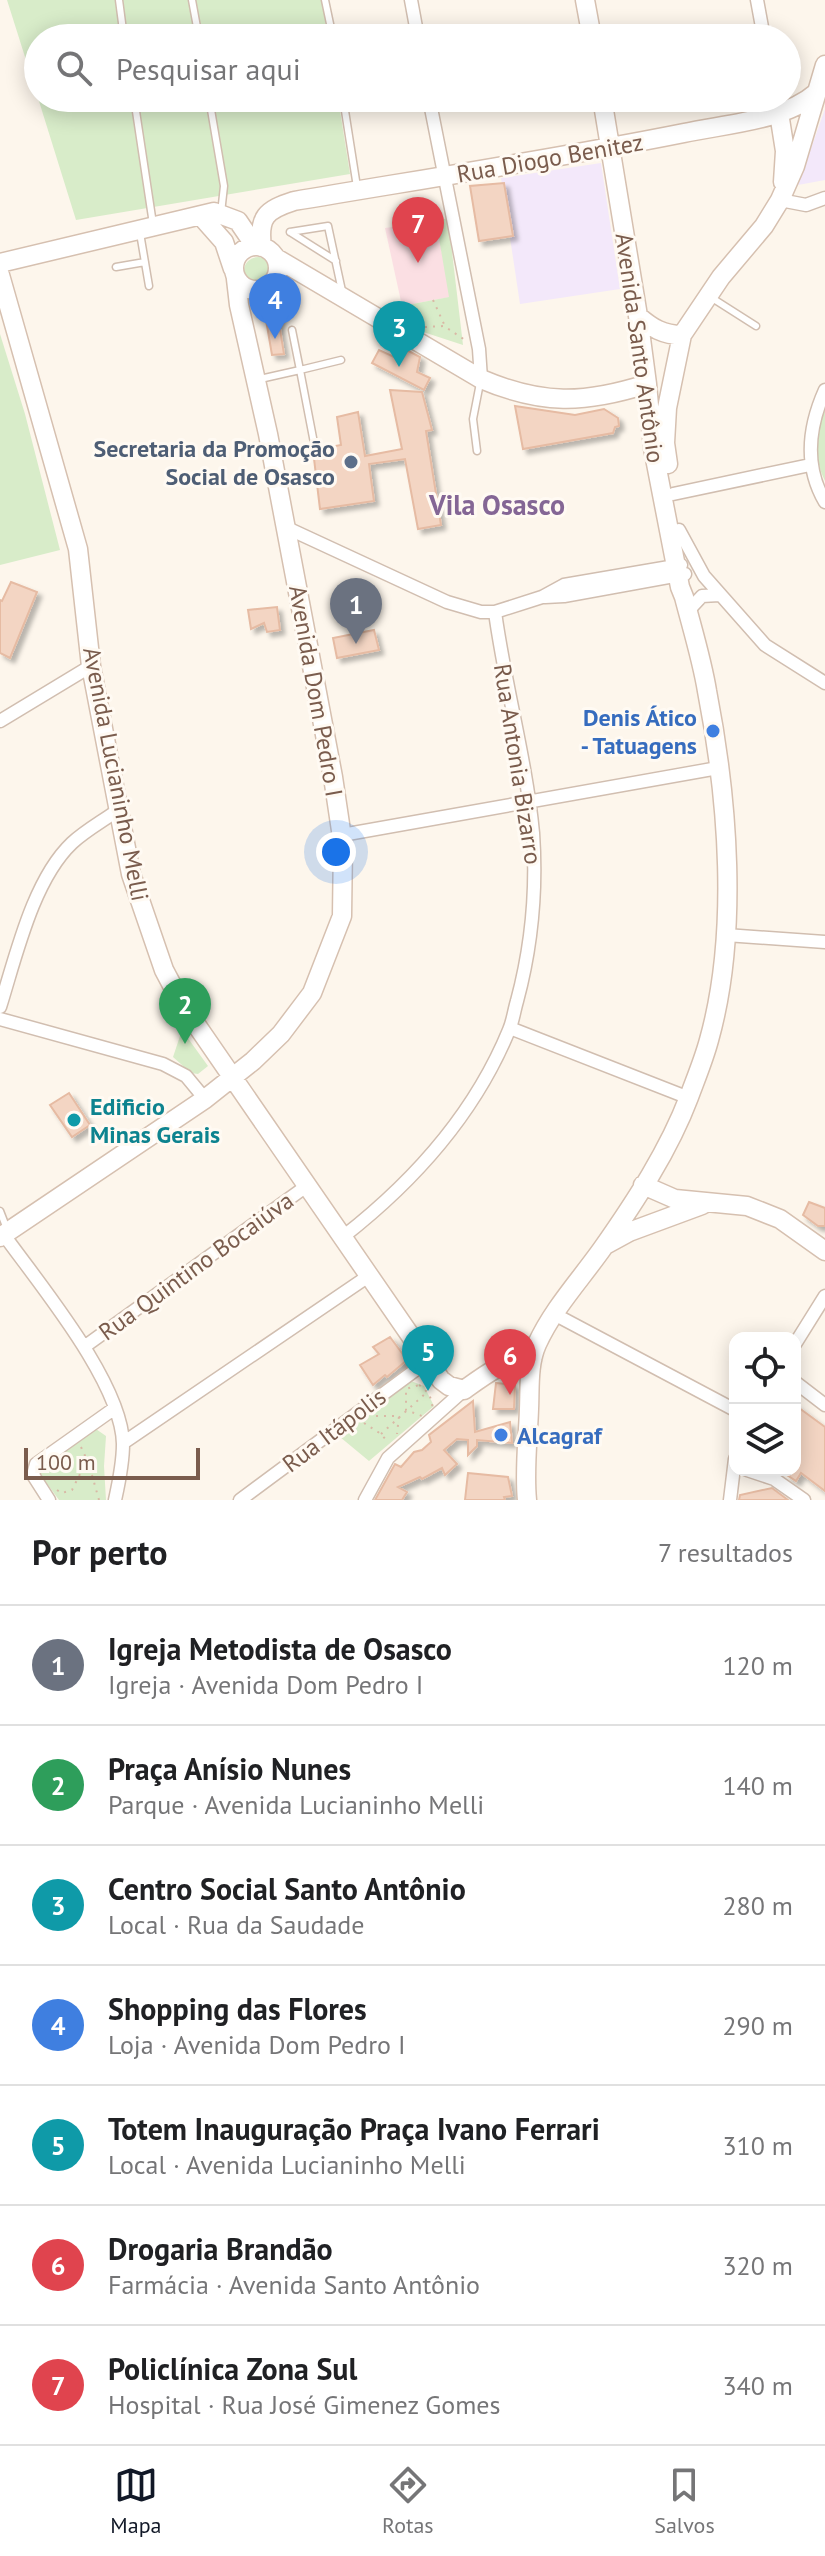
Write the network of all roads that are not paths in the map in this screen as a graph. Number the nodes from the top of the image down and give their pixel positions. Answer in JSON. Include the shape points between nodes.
{"nodes":[{"id":1,"x":119,"y":0,"type":"edge"},
{"id":2,"x":192,"y":0,"type":"edge"},
{"id":3,"x":325,"y":0,"type":"edge"},
{"id":4,"x":411,"y":0,"type":"edge"},
{"id":5,"x":585,"y":0,"type":"edge"},
{"id":6,"x":757,"y":0,"type":"edge"},
{"id":7,"x":122,"y":24,"type":"edge"},
{"id":8,"x":196,"y":24,"type":"edge"},
{"id":9,"x":330,"y":24,"type":"edge"},
{"id":10,"x":415,"y":24,"type":"edge"},
{"id":11,"x":589,"y":24,"type":"edge"},
{"id":12,"x":761,"y":24,"type":"edge"},
{"id":13,"x":825,"y":65,"type":"edge"},
{"id":14,"x":816,"y":93,"type":"junction"},
{"id":15,"x":801,"y":104,"type":"edge"},
{"id":16,"x":135,"y":112,"type":"edge"},
{"id":17,"x":211,"y":112,"type":"edge"},
{"id":18,"x":345,"y":112,"type":"edge"},
{"id":19,"x":432,"y":112,"type":"edge"},
{"id":20,"x":605,"y":112,"type":"edge"},
{"id":21,"x":768,"y":112,"type":"edge"},
{"id":22,"x":778,"y":112,"type":"edge"},
{"id":23,"x":760,"y":117,"type":"junction"},
{"id":24,"x":611,"y":148,"type":"junction"},
{"id":25,"x":785,"y":151,"type":"junction"},
{"id":26,"x":444,"y":178,"type":"junction"},
{"id":27,"x":357,"y":190,"type":"junction"},
{"id":28,"x":825,"y":198,"type":"edge"},
{"id":29,"x":780,"y":200,"type":"junction"},
{"id":30,"x":221,"y":213,"type":"junction"},
{"id":31,"x":201,"y":216,"type":"junction"},
{"id":32,"x":147,"y":228,"type":"junction"},
{"id":33,"x":264,"y":250,"type":"junction"},
{"id":34,"x":336,"y":261,"type":"junction"},
{"id":35,"x":145,"y":262,"type":"junction"},
{"id":36,"x":0,"y":263,"type":"edge"},
{"id":37,"x":116,"y":267,"type":"dead end"},
{"id":38,"x":235,"y":274,"type":"junction"},
{"id":39,"x":0,"y":275,"type":"edge"},
{"id":40,"x":312,"y":281,"type":"junction"},
{"id":41,"x":149,"y":286,"type":"dead end"},
{"id":42,"x":269,"y":286,"type":"junction"},
{"id":43,"x":708,"y":295,"type":"junction"},
{"id":44,"x":343,"y":299,"type":"junction"},
{"id":45,"x":638,"y":316,"type":"junction"},
{"id":46,"x":244,"y":326,"type":"junction"},
{"id":47,"x":756,"y":326,"type":"dead end"},
{"id":48,"x":292,"y":330,"type":"dead end"},
{"id":49,"x":682,"y":335,"type":"junction"},
{"id":50,"x":341,"y":360,"type":"dead end"},
{"id":51,"x":300,"y":370,"type":"junction"},
{"id":52,"x":481,"y":379,"type":"junction"},
{"id":53,"x":257,"y":380,"type":"junction"},
{"id":54,"x":647,"y":384,"type":"junction"},
{"id":55,"x":825,"y":390,"type":"edge"},
{"id":56,"x":314,"y":443,"type":"dead end"},
{"id":57,"x":477,"y":451,"type":"dead end"},
{"id":58,"x":810,"y":465,"type":"junction"},
{"id":59,"x":673,"y":494,"type":"junction"},
{"id":60,"x":825,"y":502,"type":"edge"},
{"id":61,"x":285,"y":527,"type":"junction"},
{"id":62,"x":679,"y":530,"type":"junction"},
{"id":63,"x":680,"y":570,"type":"junction"},
{"id":64,"x":719,"y":595,"type":"junction"},
{"id":65,"x":686,"y":604,"type":"junction"},
{"id":66,"x":495,"y":612,"type":"junction"},
{"id":67,"x":91,"y":666,"type":"junction"},
{"id":68,"x":825,"y":683,"type":"edge"},
{"id":69,"x":0,"y":721,"type":"edge"},
{"id":70,"x":718,"y":768,"type":"junction"},
{"id":71,"x":528,"y":803,"type":"junction"},
{"id":72,"x":118,"y":810,"type":"junction"},
{"id":73,"x":342,"y":835,"type":"junction"},
{"id":74,"x":726,"y":935,"type":"junction"},
{"id":75,"x":825,"y":942,"type":"edge"},
{"id":76,"x":0,"y":1007,"type":"edge"},
{"id":77,"x":0,"y":1019,"type":"edge"},
{"id":78,"x":510,"y":1028,"type":"junction"},
{"id":79,"x":233,"y":1077,"type":"junction"},
{"id":80,"x":689,"y":1098,"type":"junction"},
{"id":81,"x":205,"y":1099,"type":"junction"},
{"id":82,"x":308,"y":1185,"type":"junction"},
{"id":83,"x":643,"y":1185,"type":"junction"},
{"id":84,"x":712,"y":1202,"type":"junction"},
{"id":85,"x":0,"y":1211,"type":"edge"},
{"id":86,"x":4,"y":1235,"type":"edge"},
{"id":87,"x":344,"y":1236,"type":"junction"},
{"id":88,"x":604,"y":1247,"type":"junction"},
{"id":89,"x":825,"y":1251,"type":"edge"},
{"id":90,"x":370,"y":1275,"type":"junction"},
{"id":91,"x":825,"y":1296,"type":"edge"},
{"id":92,"x":554,"y":1314,"type":"junction"},
{"id":93,"x":801,"y":1334,"type":"edge"},
{"id":94,"x":84,"y":1347,"type":"junction"},
{"id":95,"x":533,"y":1356,"type":"junction"},
{"id":96,"x":429,"y":1360,"type":"junction"},
{"id":97,"x":801,"y":1387,"type":"edge"},
{"id":98,"x":464,"y":1390,"type":"junction"},
{"id":99,"x":825,"y":1405,"type":"edge"},
{"id":100,"x":729,"y":1407,"type":"edge"},
{"id":101,"x":115,"y":1408,"type":"junction"},
{"id":102,"x":123,"y":1443,"type":"junction"},
{"id":103,"x":733,"y":1476,"type":"edge"},
{"id":104,"x":765,"y":1476,"type":"edge"},
{"id":105,"x":49,"y":1500,"type":"edge"},
{"id":106,"x":115,"y":1500,"type":"edge"},
{"id":107,"x":240,"y":1500,"type":"edge"},
{"id":108,"x":365,"y":1500,"type":"edge"},
{"id":109,"x":527,"y":1500,"type":"edge"},
{"id":110,"x":730,"y":1500,"type":"edge"},
{"id":111,"x":804,"y":1500,"type":"edge"}],
"edges":[{"from":1,"to":7,"type":"lane"},
{"from":2,"to":8,"type":"lane"},
{"from":3,"to":9,"type":"lane"},
{"from":4,"to":10,"type":"street"},
{"from":5,"to":11,"type":"street"},
{"from":6,"to":12,"type":"street"},
{"from":13,"to":14,"type":"street"},
{"from":14,"to":15,"type":"street","name":"Rua Diogo Benitez"},
{"from":14,"to":29,"type":"street"},
{"from":16,"to":32,"type":"lane"},
{"from":17,"to":30,"type":"lane","via":[[224,186]]},
{"from":18,"to":27,"type":"lane"},
{"from":19,"to":26,"type":"street"},
{"from":20,"to":24,"type":"street","name":"Avenida Santo Antônio"},
{"from":21,"to":23,"type":"street","name":"Rua Diogo Benitez"},
{"from":22,"to":25,"type":"street"},
{"from":23,"to":24,"type":"street","name":"Rua Diogo Benitez"},
{"from":23,"to":25,"type":"street","via":[[774,129]]},
{"from":24,"to":26,"type":"street","name":"Rua Diogo Benitez"},
{"from":24,"to":45,"type":"street","name":"Avenida Santo Antônio"},
{"from":25,"to":29,"type":"street"},
{"from":26,"to":27,"type":"street","name":"Rua Diogo Benitez"},
{"from":26,"to":52,"type":"street"},
{"from":27,"to":33,"type":"street","name":"Rua Diogo Benitez","via":[[278,206],[260,228]]},
{"from":28,"to":29,"type":"street","via":[[806,205]]},
{"from":29,"to":43,"type":"street"},
{"from":30,"to":31,"type":"street"},
{"from":30,"to":33,"type":"street","via":[[238,221]]},
{"from":31,"to":32,"type":"street"},
{"from":31,"to":38,"type":"street","via":[[224,242]]},
{"from":32,"to":35,"type":"lane"},
{"from":32,"to":36,"type":"street"},
{"from":33,"to":38,"type":"street","via":[[243,250]]},
{"from":33,"to":40,"type":"street"},
{"from":33,"to":42,"type":"street","via":[[278,272]]},
{"from":34,"to":34,"type":"lane","via":[[328,226],[290,232],[313,246]]},
{"from":34,"to":44,"type":"lane"},
{"from":35,"to":37,"type":"lane"},
{"from":35,"to":41,"type":"lane"},
{"from":38,"to":42,"type":"street","via":[[245,288]]},
{"from":38,"to":46,"type":"street","name":"Avenida Dom Pedro I"},
{"from":39,"to":67,"type":"street","name":"Avenida Lucianinho Melli","via":[[78,549]]},
{"from":40,"to":42,"type":"street"},
{"from":40,"to":44,"type":"street"},
{"from":42,"to":46,"type":"street"},
{"from":43,"to":47,"type":"lane"},
{"from":43,"to":49,"type":"street"},
{"from":44,"to":52,"type":"street"},
{"from":45,"to":49,"type":"street","via":[[659,332]]},
{"from":45,"to":54,"type":"street","name":"Avenida Santo Antônio"},
{"from":46,"to":53,"type":"street","name":"Avenida Dom Pedro I"},
{"from":48,"to":51,"type":"lane"},
{"from":49,"to":54,"type":"street"},
{"from":49,"to":59,"type":"street","name":"Avenida Santo Antônio","via":[[665,443]]},
{"from":50,"to":51,"type":"lane"},
{"from":51,"to":53,"type":"lane"},
{"from":51,"to":56,"type":"lane"},
{"from":52,"to":54,"type":"street","via":[[511,392],[558,399]]},
{"from":52,"to":57,"type":"lane","via":[[473,419]]},
{"from":53,"to":61,"type":"street","name":"Avenida Dom Pedro I"},
{"from":54,"to":63,"type":"street","name":"Avenida Santo Antônio","via":[[653,448]]},
{"from":55,"to":58,"type":"street","via":[[814,418]]},
{"from":58,"to":59,"type":"street"},
{"from":58,"to":60,"type":"street"},
{"from":59,"to":62,"type":"street","name":"Avenida Santo Antônio"},
{"from":61,"to":66,"type":"street","via":[[447,602]]},
{"from":61,"to":73,"type":"street","name":"Avenida Dom Pedro I"},
{"from":62,"to":63,"type":"street","name":"Avenida Santo Antônio"},
{"from":62,"to":64,"type":"street"},
{"from":63,"to":65,"type":"street","name":"Avenida Santo Antônio"},
{"from":63,"to":66,"type":"street","via":[[564,585]]},
{"from":64,"to":65,"type":"street"},
{"from":64,"to":68,"type":"street","via":[[765,645]]},
{"from":65,"to":70,"type":"street","name":"Avenida Santo Antônio","via":[[707,689]]},
{"from":66,"to":71,"type":"street","name":"Rua Antonia Bizarro"},
{"from":67,"to":69,"type":"street"},
{"from":67,"to":72,"type":"street","name":"Avenida Lucianinho Melli"},
{"from":70,"to":71,"type":"street"},
{"from":70,"to":74,"type":"street","name":"Avenida Santo Antônio","via":[[726,843]]},
{"from":71,"to":73,"type":"street"},
{"from":71,"to":78,"type":"street","name":"Rua Antonia Bizarro","via":[[536,881],[533,921]]},
{"from":72,"to":76,"type":"street","via":[[74,840],[52,866]]},
{"from":72,"to":79,"type":"street","name":"Avenida Lucianinho Melli","via":[[131,874],[164,970]]},
{"from":73,"to":79,"type":"street","name":"Avenida Dom Pedro I","via":[[342,916],[312,993],[281,1034]]},
{"from":74,"to":75,"type":"street"},
{"from":74,"to":80,"type":"street","name":"Avenida Santo Antônio","via":[[709,1039]]},
{"from":77,"to":81,"type":"street","via":[[163,1064],[186,1076]]},
{"from":78,"to":80,"type":"street"},
{"from":78,"to":87,"type":"street","name":"Rua Antonia Bizarro","via":[[482,1083],[435,1150],[394,1195]]},
{"from":79,"to":81,"type":"street","name":"Avenida Dom Pedro I"},
{"from":79,"to":82,"type":"street","name":"Avenida Lucianinho Melli"},
{"from":80,"to":83,"type":"street","name":"Avenida Santo Antônio"},
{"from":81,"to":86,"type":"street","name":"Avenida Dom Pedro I"},
{"from":82,"to":87,"type":"street","name":"Avenida Lucianinho Melli"},
{"from":82,"to":94,"type":"street","name":"Rua Quintino Bocaiúva"},
{"from":83,"to":84,"type":"street","via":[[675,1199]]},
{"from":83,"to":88,"type":"street","name":"Avenida Santo Antônio"},
{"from":84,"to":88,"type":"street","via":[[629,1232]]},
{"from":84,"to":89,"type":"street","via":[[747,1206],[780,1219]]},
{"from":85,"to":86,"type":"lane"},
{"from":86,"to":94,"type":"street"},
{"from":87,"to":90,"type":"street","name":"Avenida Lucianinho Melli"},
{"from":88,"to":92,"type":"street","name":"Avenida Santo Antônio"},
{"from":90,"to":96,"type":"street","name":"Avenida Lucianinho Melli"},
{"from":90,"to":102,"type":"street"},
{"from":91,"to":93,"type":"street"},
{"from":92,"to":95,"type":"street","name":"Avenida Santo Antônio"},
{"from":92,"to":100,"type":"street"},
{"from":94,"to":101,"type":"street"},
{"from":95,"to":98,"type":"street","via":[[498,1365]]},
{"from":95,"to":109,"type":"street","name":"Avenida Santo Antônio"},
{"from":96,"to":98,"type":"street","name":"Avenida Lucianinho Melli","via":[[441,1380]]},
{"from":96,"to":107,"type":"street","name":"Rua Itápolis"},
{"from":97,"to":99,"type":"street"},
{"from":98,"to":108,"type":"street","via":[[395,1451]]},
{"from":101,"to":102,"type":"street"},
{"from":101,"to":105,"type":"street","via":[[36,1464],[33,1475]]},
{"from":102,"to":106,"type":"street"},
{"from":103,"to":110,"type":"street"},
{"from":104,"to":111,"type":"street"}]}
